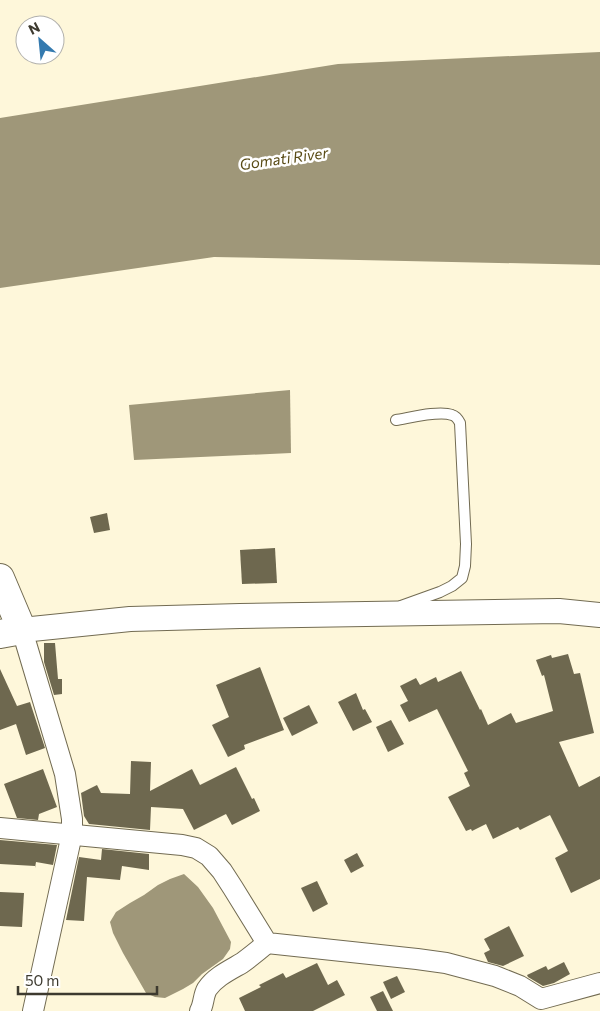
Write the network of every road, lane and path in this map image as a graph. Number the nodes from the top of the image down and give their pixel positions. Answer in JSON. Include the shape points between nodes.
{"nodes":[{"id":1,"x":396,"y":420,"type":"dead end"},
{"id":2,"x":0,"y":578,"type":"edge"},
{"id":3,"x":385,"y":614,"type":"junction"},
{"id":4,"x":600,"y":615,"type":"edge"},
{"id":5,"x":11,"y":632,"type":"edge"},
{"id":6,"x":0,"y":828,"type":"edge"},
{"id":7,"x":72,"y":834,"type":"junction"},
{"id":8,"x":267,"y":943,"type":"junction"},
{"id":9,"x":600,"y":983,"type":"edge"},
{"id":10,"x":544,"y":1005,"type":"edge"},
{"id":11,"x":33,"y":1011,"type":"edge"},
{"id":12,"x":200,"y":1011,"type":"edge"}],
"edges":[{"from":1,"to":3,"type":"lane","via":[[451,414],[460,423],[466,566],[462,578],[452,586]]},
{"from":2,"to":5,"type":"highway"},
{"from":3,"to":4,"type":"street","via":[[559,611]]},
{"from":3,"to":5,"type":"street","via":[[130,619]]},
{"from":5,"to":7,"type":"street","via":[[65,774]]},
{"from":6,"to":7,"type":"street"},
{"from":7,"to":8,"type":"street","via":[[196,848],[209,856],[222,872]]},
{"from":7,"to":11,"type":"street"},
{"from":8,"to":10,"type":"street","via":[[446,963],[520,986]]},
{"from":8,"to":12,"type":"street","via":[[208,987]]},
{"from":9,"to":10,"type":"street"}]}
